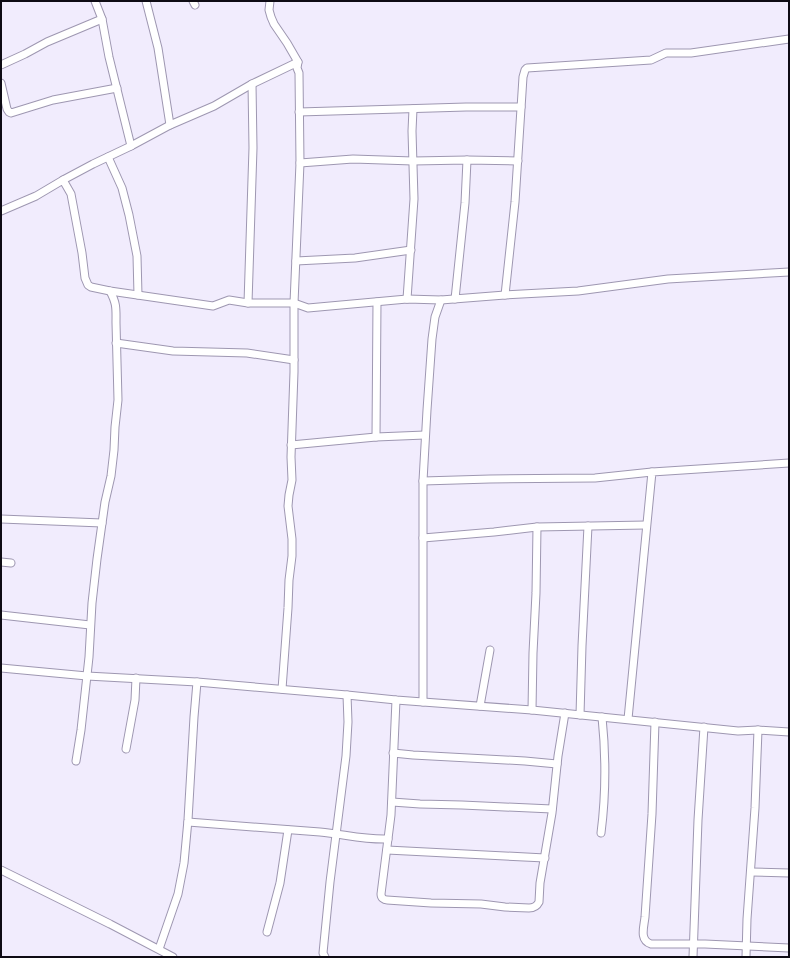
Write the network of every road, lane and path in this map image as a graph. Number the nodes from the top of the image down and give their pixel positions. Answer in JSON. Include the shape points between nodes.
{"nodes":[{"id":1,"x":95,"y":1,"type":"edge"},
{"id":2,"x":146,"y":1,"type":"edge"},
{"id":3,"x":270,"y":1,"type":"edge"},
{"id":4,"x":102,"y":19,"type":"junction"},
{"id":5,"x":789,"y":39,"type":"edge"},
{"id":6,"x":298,"y":62,"type":"junction"},
{"id":7,"x":1,"y":65,"type":"edge"},
{"id":8,"x":1,"y":83,"type":"edge"},
{"id":9,"x":252,"y":84,"type":"junction"},
{"id":10,"x":116,"y":88,"type":"junction"},
{"id":11,"x":521,"y":108,"type":"junction"},
{"id":12,"x":413,"y":109,"type":"junction"},
{"id":13,"x":299,"y":112,"type":"junction"},
{"id":14,"x":170,"y":125,"type":"junction"},
{"id":15,"x":131,"y":146,"type":"junction"},
{"id":16,"x":108,"y":157,"type":"junction"},
{"id":17,"x":467,"y":160,"type":"junction"},
{"id":18,"x":413,"y":161,"type":"junction"},
{"id":19,"x":518,"y":161,"type":"junction"},
{"id":20,"x":300,"y":163,"type":"junction"},
{"id":21,"x":63,"y":180,"type":"junction"},
{"id":22,"x":1,"y":211,"type":"edge"},
{"id":23,"x":411,"y":250,"type":"junction"},
{"id":24,"x":296,"y":261,"type":"junction"},
{"id":25,"x":789,"y":272,"type":"edge"},
{"id":26,"x":110,"y":291,"type":"junction"},
{"id":27,"x":138,"y":295,"type":"junction"},
{"id":28,"x":505,"y":295,"type":"junction"},
{"id":29,"x":407,"y":299,"type":"junction"},
{"id":30,"x":455,"y":299,"type":"junction"},
{"id":31,"x":441,"y":300,"type":"junction"},
{"id":32,"x":377,"y":302,"type":"junction"},
{"id":33,"x":248,"y":303,"type":"junction"},
{"id":34,"x":294,"y":304,"type":"junction"},
{"id":35,"x":116,"y":343,"type":"junction"},
{"id":36,"x":294,"y":360,"type":"junction"},
{"id":37,"x":426,"y":435,"type":"junction"},
{"id":38,"x":376,"y":437,"type":"junction"},
{"id":39,"x":291,"y":446,"type":"junction"},
{"id":40,"x":789,"y":463,"type":"edge"},
{"id":41,"x":652,"y":472,"type":"junction"},
{"id":42,"x":423,"y":481,"type":"junction"},
{"id":43,"x":1,"y":519,"type":"edge"},
{"id":44,"x":102,"y":523,"type":"junction"},
{"id":45,"x":646,"y":525,"type":"junction"},
{"id":46,"x":588,"y":526,"type":"junction"},
{"id":47,"x":537,"y":527,"type":"junction"},
{"id":48,"x":423,"y":538,"type":"junction"},
{"id":49,"x":1,"y":562,"type":"edge"},
{"id":50,"x":11,"y":563,"type":"dead end"},
{"id":51,"x":1,"y":615,"type":"edge"},
{"id":52,"x":90,"y":625,"type":"junction"},
{"id":53,"x":490,"y":650,"type":"dead end"},
{"id":54,"x":1,"y":668,"type":"edge"},
{"id":55,"x":87,"y":676,"type":"junction"},
{"id":56,"x":136,"y":678,"type":"junction"},
{"id":57,"x":197,"y":682,"type":"junction"},
{"id":58,"x":282,"y":689,"type":"junction"},
{"id":59,"x":347,"y":695,"type":"junction"},
{"id":60,"x":396,"y":700,"type":"junction"},
{"id":61,"x":424,"y":702,"type":"junction"},
{"id":62,"x":480,"y":706,"type":"junction"},
{"id":63,"x":532,"y":710,"type":"junction"},
{"id":64,"x":565,"y":713,"type":"junction"},
{"id":65,"x":580,"y":715,"type":"junction"},
{"id":66,"x":602,"y":717,"type":"junction"},
{"id":67,"x":628,"y":720,"type":"junction"},
{"id":68,"x":655,"y":722,"type":"junction"},
{"id":69,"x":704,"y":727,"type":"junction"},
{"id":70,"x":758,"y":730,"type":"junction"},
{"id":71,"x":789,"y":732,"type":"edge"},
{"id":72,"x":126,"y":749,"type":"dead end"},
{"id":73,"x":393,"y":753,"type":"junction"},
{"id":74,"x":76,"y":761,"type":"dead end"},
{"id":75,"x":557,"y":764,"type":"junction"},
{"id":76,"x":392,"y":802,"type":"junction"},
{"id":77,"x":552,"y":810,"type":"junction"},
{"id":78,"x":188,"y":822,"type":"junction"},
{"id":79,"x":288,"y":830,"type":"junction"},
{"id":80,"x":601,"y":833,"type":"dead end"},
{"id":81,"x":336,"y":834,"type":"junction"},
{"id":82,"x":388,"y":839,"type":"junction"},
{"id":83,"x":387,"y":850,"type":"junction"},
{"id":84,"x":545,"y":858,"type":"junction"},
{"id":85,"x":1,"y":870,"type":"edge"},
{"id":86,"x":751,"y":872,"type":"junction"},
{"id":87,"x":789,"y":872,"type":"edge"},
{"id":88,"x":267,"y":932,"type":"dead end"},
{"id":89,"x":694,"y":944,"type":"junction"},
{"id":90,"x":746,"y":946,"type":"junction"},
{"id":91,"x":789,"y":948,"type":"edge"},
{"id":92,"x":159,"y":949,"type":"junction"},
{"id":93,"x":173,"y":957,"type":"edge"},
{"id":94,"x":325,"y":957,"type":"edge"},
{"id":95,"x":693,"y":957,"type":"edge"},
{"id":96,"x":746,"y":957,"type":"edge"}],
"edges":[{"from":1,"to":4,"type":"street"},
{"from":2,"to":14,"type":"street","via":[[158,48]]},
{"from":3,"to":6,"type":"street","via":[[269,10],[274,24]]},
{"from":4,"to":7,"type":"street"},
{"from":4,"to":10,"type":"street"},
{"from":5,"to":11,"type":"street","via":[[691,53],[666,53],[651,60],[527,68],[523,72]]},
{"from":6,"to":9,"type":"street"},
{"from":6,"to":13,"type":"street"},
{"from":8,"to":10,"type":"street","via":[[7,109],[11,113],[53,100]]},
{"from":9,"to":14,"type":"street","via":[[214,106]]},
{"from":9,"to":33,"type":"street","via":[[253,148]]},
{"from":10,"to":15,"type":"street"},
{"from":11,"to":12,"type":"street"},
{"from":11,"to":19,"type":"street"},
{"from":12,"to":13,"type":"street"},
{"from":12,"to":18,"type":"street"},
{"from":13,"to":20,"type":"street"},
{"from":14,"to":15,"type":"street"},
{"from":15,"to":16,"type":"street"},
{"from":16,"to":21,"type":"street"},
{"from":16,"to":27,"type":"street","via":[[122,188],[129,215],[137,256]]},
{"from":17,"to":18,"type":"street"},
{"from":17,"to":19,"type":"street"},
{"from":17,"to":30,"type":"street"},
{"from":18,"to":20,"type":"street","via":[[353,159]]},
{"from":18,"to":23,"type":"street"},
{"from":19,"to":28,"type":"street"},
{"from":20,"to":24,"type":"street"},
{"from":21,"to":22,"type":"street","via":[[36,196]]},
{"from":21,"to":26,"type":"street","via":[[71,194],[86,282],[91,287]]},
{"from":23,"to":24,"type":"street","via":[[355,258]]},
{"from":23,"to":29,"type":"street"},
{"from":24,"to":34,"type":"street"},
{"from":25,"to":28,"type":"street","via":[[668,279],[578,291]]},
{"from":26,"to":27,"type":"street"},
{"from":26,"to":35,"type":"street","via":[[116,306]]},
{"from":27,"to":33,"type":"street","via":[[213,306],[229,300]]},
{"from":28,"to":30,"type":"street"},
{"from":29,"to":31,"type":"street"},
{"from":29,"to":32,"type":"street"},
{"from":30,"to":31,"type":"street"},
{"from":31,"to":37,"type":"street","via":[[435,317],[432,339]]},
{"from":32,"to":34,"type":"street","via":[[308,308]]},
{"from":32,"to":38,"type":"street"},
{"from":33,"to":34,"type":"street"},
{"from":34,"to":36,"type":"street"},
{"from":35,"to":36,"type":"street","via":[[173,351],[247,353]]},
{"from":35,"to":44,"type":"street","via":[[118,400],[111,476]]},
{"from":36,"to":39,"type":"street"},
{"from":37,"to":38,"type":"street"},
{"from":37,"to":42,"type":"street"},
{"from":38,"to":39,"type":"street"},
{"from":39,"to":58,"type":"street","via":[[292,480],[288,506],[292,556]]},
{"from":40,"to":41,"type":"street"},
{"from":41,"to":42,"type":"street","via":[[595,478]]},
{"from":41,"to":45,"type":"street"},
{"from":42,"to":48,"type":"street"},
{"from":43,"to":44,"type":"street"},
{"from":44,"to":52,"type":"street"},
{"from":45,"to":46,"type":"street"},
{"from":45,"to":67,"type":"street"},
{"from":46,"to":47,"type":"street"},
{"from":46,"to":65,"type":"street"},
{"from":47,"to":48,"type":"street"},
{"from":47,"to":63,"type":"street"},
{"from":48,"to":61,"type":"street"},
{"from":49,"to":50,"type":"street"},
{"from":51,"to":52,"type":"street"},
{"from":52,"to":55,"type":"street"},
{"from":53,"to":62,"type":"street"},
{"from":54,"to":55,"type":"street"},
{"from":55,"to":56,"type":"street"},
{"from":55,"to":74,"type":"street"},
{"from":56,"to":57,"type":"street"},
{"from":56,"to":72,"type":"street","via":[[135,700]]},
{"from":57,"to":58,"type":"street"},
{"from":57,"to":78,"type":"street"},
{"from":58,"to":59,"type":"street"},
{"from":59,"to":60,"type":"street"},
{"from":59,"to":81,"type":"street","via":[[346,756]]},
{"from":60,"to":61,"type":"street"},
{"from":60,"to":73,"type":"street"},
{"from":61,"to":62,"type":"street"},
{"from":62,"to":63,"type":"street"},
{"from":63,"to":64,"type":"street"},
{"from":64,"to":65,"type":"street"},
{"from":64,"to":75,"type":"street"},
{"from":65,"to":66,"type":"street"},
{"from":66,"to":67,"type":"street"},
{"from":66,"to":80,"type":"street","via":[[605,767]]},
{"from":67,"to":68,"type":"street"},
{"from":68,"to":69,"type":"street"},
{"from":68,"to":89,"type":"street","via":[[652,814],[643,938],[651,944]]},
{"from":69,"to":70,"type":"street","via":[[738,731]]},
{"from":69,"to":89,"type":"street"},
{"from":70,"to":71,"type":"street"},
{"from":70,"to":86,"type":"street"},
{"from":73,"to":75,"type":"street"},
{"from":73,"to":76,"type":"street"},
{"from":75,"to":77,"type":"street"},
{"from":76,"to":77,"type":"street"},
{"from":76,"to":82,"type":"street"},
{"from":77,"to":84,"type":"street"},
{"from":78,"to":79,"type":"street"},
{"from":78,"to":92,"type":"street","via":[[178,894]]},
{"from":79,"to":81,"type":"street"},
{"from":79,"to":88,"type":"street","via":[[280,883]]},
{"from":81,"to":82,"type":"street","via":[[355,838]]},
{"from":81,"to":94,"type":"street","via":[[323,953]]},
{"from":82,"to":83,"type":"street"},
{"from":83,"to":84,"type":"street"},
{"from":83,"to":84,"type":"street","via":[[381,894],[385,900],[505,907],[533,908],[538,905]]},
{"from":85,"to":92,"type":"street"},
{"from":86,"to":87,"type":"street"},
{"from":86,"to":90,"type":"street"},
{"from":89,"to":90,"type":"street"},
{"from":89,"to":95,"type":"street"},
{"from":90,"to":91,"type":"street"},
{"from":90,"to":96,"type":"street"},
{"from":92,"to":93,"type":"street"}]}
